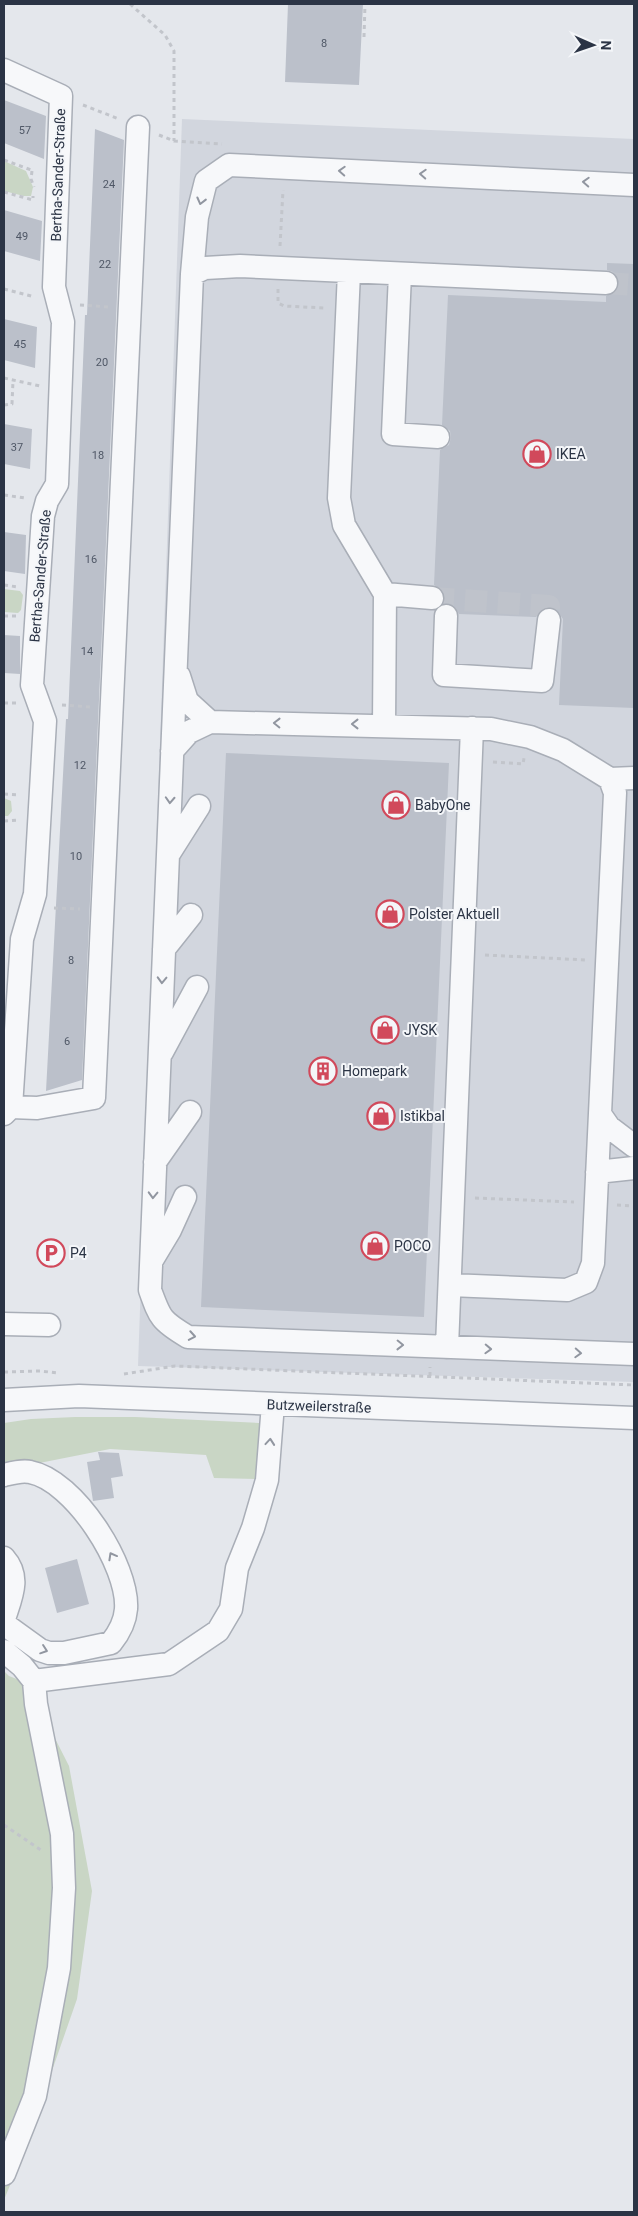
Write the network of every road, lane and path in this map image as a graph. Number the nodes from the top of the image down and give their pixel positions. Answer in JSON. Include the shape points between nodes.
{"nodes":[{"id":1,"x":130,"y":4,"type":"edge"},
{"id":2,"x":365,"y":4,"type":"edge"},
{"id":3,"x":364,"y":37,"type":"dead end"},
{"id":4,"x":4,"y":70,"type":"edge"},
{"id":5,"x":61,"y":96,"type":"junction"},
{"id":6,"x":138,"y":127,"type":"junction"},
{"id":7,"x":174,"y":141,"type":"junction"},
{"id":8,"x":229,"y":145,"type":"dead end"},
{"id":9,"x":4,"y":160,"type":"edge"},
{"id":10,"x":32,"y":170,"type":"junction"},
{"id":11,"x":58,"y":180,"type":"junction"},
{"id":12,"x":634,"y":185,"type":"edge"},
{"id":13,"x":4,"y":192,"type":"edge"},
{"id":14,"x":349,"y":272,"type":"junction"},
{"id":15,"x":192,"y":274,"type":"junction"},
{"id":16,"x":400,"y":274,"type":"junction"},
{"id":17,"x":606,"y":283,"type":"tunnel mouth"},
{"id":18,"x":59,"y":304,"type":"junction"},
{"id":19,"x":130,"y":309,"type":"junction"},
{"id":20,"x":4,"y":378,"type":"edge"},
{"id":21,"x":14,"y":380,"type":"junction"},
{"id":22,"x":61,"y":385,"type":"junction"},
{"id":23,"x":4,"y":406,"type":"edge"},
{"id":24,"x":438,"y":437,"type":"dead end"},
{"id":25,"x":385,"y":594,"type":"junction"},
{"id":26,"x":432,"y":598,"type":"tunnel mouth"},
{"id":27,"x":446,"y":616,"type":"dead end"},
{"id":28,"x":549,"y":620,"type":"tunnel mouth"},
{"id":29,"x":176,"y":663,"type":"junction"},
{"id":30,"x":38,"y":704,"type":"junction"},
{"id":31,"x":112,"y":708,"type":"junction"},
{"id":32,"x":210,"y":722,"type":"junction"},
{"id":33,"x":384,"y":725,"type":"junction"},
{"id":34,"x":472,"y":728,"type":"junction"},
{"id":35,"x":172,"y":751,"type":"junction"},
{"id":36,"x":610,"y":778,"type":"junction"},
{"id":37,"x":634,"y":778,"type":"edge"},
{"id":38,"x":199,"y":806,"type":"dead end"},
{"id":39,"x":167,"y":856,"type":"junction"},
{"id":40,"x":31,"y":908,"type":"junction"},
{"id":41,"x":103,"y":909,"type":"junction"},
{"id":42,"x":191,"y":915,"type":"dead end"},
{"id":43,"x":164,"y":949,"type":"junction"},
{"id":44,"x":463,"y":954,"type":"junction"},
{"id":45,"x":607,"y":961,"type":"junction"},
{"id":46,"x":197,"y":987,"type":"dead end"},
{"id":47,"x":159,"y":1057,"type":"junction"},
{"id":48,"x":7,"y":1110,"type":"edge"},
{"id":49,"x":190,"y":1112,"type":"dead end"},
{"id":50,"x":600,"y":1114,"type":"junction"},
{"id":51,"x":634,"y":1146,"type":"edge"},
{"id":52,"x":155,"y":1162,"type":"junction"},
{"id":53,"x":634,"y":1168,"type":"edge"},
{"id":54,"x":597,"y":1172,"type":"junction"},
{"id":55,"x":453,"y":1196,"type":"junction"},
{"id":56,"x":185,"y":1197,"type":"dead end"},
{"id":57,"x":596,"y":1203,"type":"junction"},
{"id":58,"x":634,"y":1206,"type":"edge"},
{"id":59,"x":151,"y":1264,"type":"junction"},
{"id":60,"x":450,"y":1285,"type":"junction"},
{"id":61,"x":4,"y":1324,"type":"edge"},
{"id":62,"x":48,"y":1325,"type":"dead end"},
{"id":63,"x":447,"y":1347,"type":"junction"},
{"id":64,"x":634,"y":1354,"type":"edge"},
{"id":65,"x":4,"y":1372,"type":"edge"},
{"id":66,"x":68,"y":1373,"type":"dead end"},
{"id":67,"x":116,"y":1374,"type":"dead end"},
{"id":68,"x":634,"y":1385,"type":"edge"},
{"id":69,"x":4,"y":1400,"type":"edge"},
{"id":70,"x":273,"y":1404,"type":"junction"},
{"id":71,"x":634,"y":1418,"type":"edge"},
{"id":72,"x":4,"y":1475,"type":"edge"},
{"id":73,"x":4,"y":1558,"type":"edge"},
{"id":74,"x":4,"y":1619,"type":"edge"},
{"id":75,"x":4,"y":1624,"type":"edge"},
{"id":76,"x":4,"y":1651,"type":"edge"},
{"id":77,"x":34,"y":1681,"type":"junction"},
{"id":78,"x":4,"y":1825,"type":"edge"},
{"id":79,"x":63,"y":1865,"type":"junction"},
{"id":80,"x":4,"y":2174,"type":"edge"}],
"edges":[{"from":1,"to":7,"type":"path","via":[[165,35],[174,51]]},
{"from":2,"to":3,"type":"path"},
{"from":4,"to":5,"type":"street","name":"Bertha-Sander-Straße"},
{"from":5,"to":6,"type":"path"},
{"from":5,"to":11,"type":"street","name":"Bertha-Sander-Straße"},
{"from":6,"to":7,"type":"path"},
{"from":6,"to":19,"type":"street"},
{"from":7,"to":8,"type":"path"},
{"from":9,"to":10,"type":"path"},
{"from":10,"to":11,"type":"path"},
{"from":10,"to":13,"type":"path","via":[[33,200]]},
{"from":11,"to":18,"type":"street","name":"Bertha-Sander-Straße","via":[[54,287]]},
{"from":12,"to":15,"type":"street","one_way":true,"via":[[229,165],[206,181],[197,217]]},
{"from":14,"to":15,"type":"street","via":[[240,266],[205,268]]},
{"from":14,"to":16,"type":"street"},
{"from":14,"to":25,"type":"street","via":[[339,498],[344,525]]},
{"from":15,"to":29,"type":"street"},
{"from":16,"to":17,"type":"street"},
{"from":16,"to":24,"type":"street","via":[[392,434]]},
{"from":18,"to":19,"type":"path"},
{"from":18,"to":22,"type":"street","name":"Bertha-Sander-Straße","via":[[63,322]]},
{"from":19,"to":31,"type":"street"},
{"from":20,"to":21,"type":"path"},
{"from":21,"to":22,"type":"path","via":[[37,386]]},
{"from":21,"to":23,"type":"path","via":[[12,404]]},
{"from":22,"to":30,"type":"street","name":"Bertha-Sander-Straße","via":[[57,484],[43,516],[32,685]]},
{"from":25,"to":26,"type":"street"},
{"from":25,"to":33,"type":"street"},
{"from":27,"to":28,"type":"street","via":[[444,675],[542,680]]},
{"from":29,"to":32,"type":"street","via":[[187,701]]},
{"from":29,"to":35,"type":"street"},
{"from":30,"to":31,"type":"path"},
{"from":30,"to":40,"type":"street","name":"Bertha-Sander-Straße","via":[[46,721],[35,894]]},
{"from":31,"to":41,"type":"street"},
{"from":33,"to":32,"type":"street","one_way":true},
{"from":32,"to":35,"type":"street","via":[[189,732]]},
{"from":33,"to":34,"type":"street"},
{"from":34,"to":36,"type":"street","via":[[530,737],[571,754]]},
{"from":34,"to":44,"type":"street"},
{"from":35,"to":39,"type":"street","one_way":true},
{"from":36,"to":37,"type":"street"},
{"from":36,"to":45,"type":"street","via":[[614,793]]},
{"from":38,"to":39,"type":"street"},
{"from":39,"to":43,"type":"street"},
{"from":40,"to":41,"type":"path"},
{"from":40,"to":48,"type":"street","name":"Bertha-Sander-Straße","via":[[22,939]]},
{"from":41,"to":48,"type":"street","via":[[94,1098]]},
{"from":42,"to":43,"type":"street"},
{"from":43,"to":47,"type":"street","one_way":true},
{"from":44,"to":45,"type":"path"},
{"from":44,"to":55,"type":"street"},
{"from":45,"to":50,"type":"street"},
{"from":46,"to":47,"type":"street"},
{"from":47,"to":52,"type":"street"},
{"from":49,"to":52,"type":"street"},
{"from":50,"to":51,"type":"street","via":[[609,1127]]},
{"from":50,"to":54,"type":"street"},
{"from":52,"to":59,"type":"street","one_way":true},
{"from":53,"to":54,"type":"street"},
{"from":54,"to":57,"type":"street"},
{"from":55,"to":57,"type":"path"},
{"from":55,"to":60,"type":"street"},
{"from":56,"to":59,"type":"street"},
{"from":57,"to":58,"type":"path"},
{"from":57,"to":60,"type":"street","via":[[593,1263],[586,1282],[567,1290]]},
{"from":59,"to":63,"type":"street","one_way":true,"via":[[150,1290],[160,1317],[168,1326],[188,1337]]},
{"from":60,"to":63,"type":"street"},
{"from":61,"to":62,"type":"street"},
{"from":63,"to":64,"type":"street","one_way":true},
{"from":65,"to":66,"type":"path"},
{"from":67,"to":68,"type":"path","via":[[175,1366]]},
{"from":69,"to":70,"type":"street","name":"Butzweilerstraße","via":[[79,1396]]},
{"from":70,"to":71,"type":"street","name":"Butzweilerstraße"},
{"from":77,"to":70,"type":"street","one_way":true,"via":[[169,1664],[218,1631],[231,1609],[237,1568],[267,1480]]},
{"from":75,"to":72,"type":"street","one_way":true,"via":[[40,1650],[64,1653],[111,1643],[123,1625],[126,1608],[118,1566],[98,1530],[78,1506],[57,1485],[40,1475],[29,1471]]},
{"from":73,"to":74,"type":"street","via":[[14,1573],[14,1588]]},
{"from":76,"to":77,"type":"street"},
{"from":77,"to":79,"type":"street","via":[[62,1834]]},
{"from":78,"to":79,"type":"path"},
{"from":79,"to":80,"type":"street","via":[[59,1968],[35,2096]]}]}
